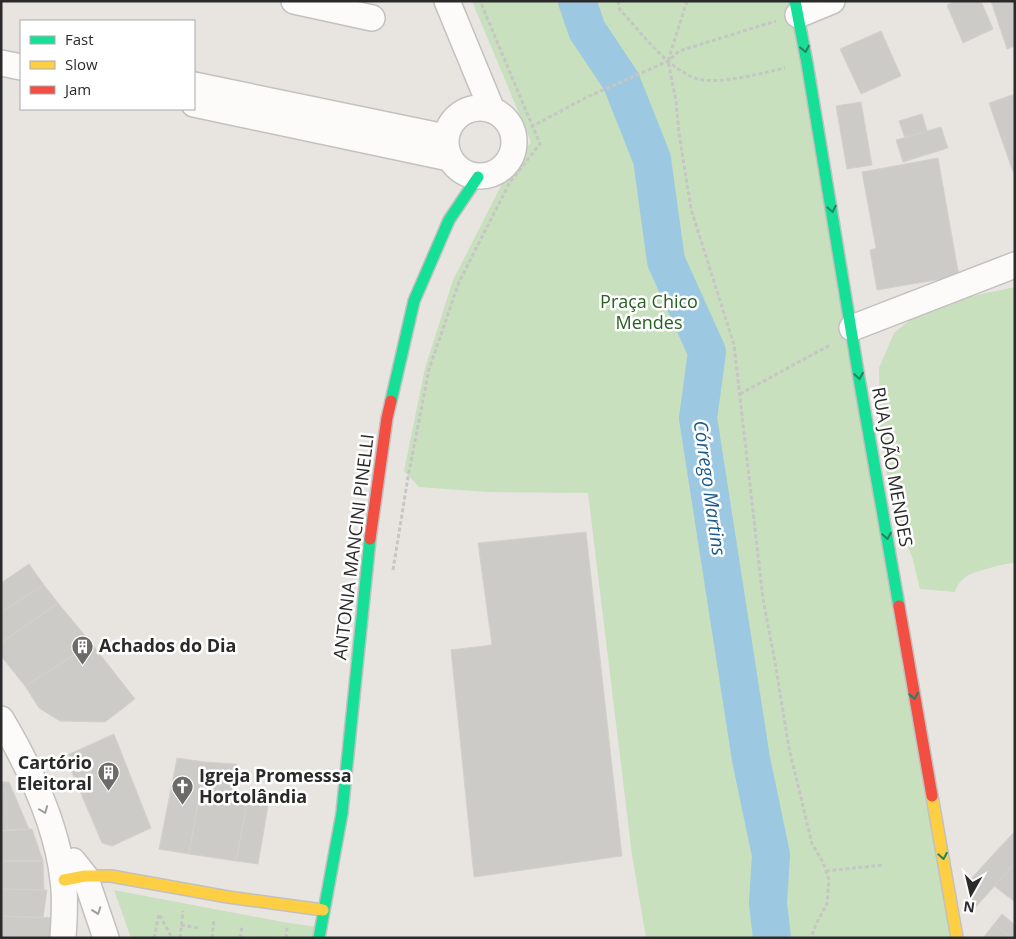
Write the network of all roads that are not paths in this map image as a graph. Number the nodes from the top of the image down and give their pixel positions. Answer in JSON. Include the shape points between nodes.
{"nodes":[{"id":1,"x":294,"y":1,"type":"edge"},
{"id":2,"x":447,"y":1,"type":"edge"},
{"id":3,"x":832,"y":1,"type":"edge"},
{"id":4,"x":797,"y":8,"type":"edge"},
{"id":5,"x":372,"y":18,"type":"dead end"},
{"id":6,"x":1,"y":46,"type":"edge"},
{"id":7,"x":20,"y":50,"type":"edge"},
{"id":8,"x":1,"y":63,"type":"edge"},
{"id":9,"x":20,"y":68,"type":"edge"},
{"id":10,"x":195,"y":85,"type":"edge"},
{"id":11,"x":195,"y":104,"type":"edge"},
{"id":12,"x":492,"y":110,"type":"junction"},
{"id":13,"x":447,"y":147,"type":"junction"},
{"id":14,"x":478,"y":176,"type":"junction"},
{"id":15,"x":1015,"y":264,"type":"edge"},
{"id":16,"x":852,"y":328,"type":"junction"},
{"id":17,"x":1,"y":719,"type":"edge"},
{"id":18,"x":9,"y":745,"type":"edge"},
{"id":19,"x":74,"y":878,"type":"junction"},
{"id":20,"x":323,"y":910,"type":"junction"},
{"id":21,"x":63,"y":938,"type":"edge"},
{"id":22,"x":106,"y":938,"type":"edge"},
{"id":23,"x":319,"y":938,"type":"edge"},
{"id":24,"x":957,"y":938,"type":"edge"}],
"edges":[{"from":1,"to":5,"type":"street"},
{"from":2,"to":12,"type":"street"},
{"from":3,"to":4,"type":"street"},
{"from":4,"to":16,"type":"street","name":"RUA JOÃO MENDES","one_way":true},
{"from":6,"to":7,"type":"street"},
{"from":8,"to":9,"type":"street"},
{"from":10,"to":13,"type":"street"},
{"from":11,"to":13,"type":"street"},
{"from":12,"to":13,"type":"street","via":[[475,108],[455,117],[449,126]]},
{"from":12,"to":14,"type":"street","via":[[512,127],[514,151],[500,170],[490,176]]},
{"from":13,"to":14,"type":"street","via":[[456,167],[466,174]]},
{"from":14,"to":20,"type":"street","name":"ANTONIA MANCINI PINELLI","via":[[449,220],[414,300],[387,418],[370,539],[342,813]]},
{"from":15,"to":16,"type":"street"},
{"from":16,"to":24,"type":"street","name":"RUA JOÃO MENDES","one_way":true},
{"from":17,"to":18,"type":"street"},
{"from":18,"to":19,"type":"street","one_way":true,"via":[[30,771]]},
{"from":19,"to":20,"type":"street","via":[[111,876]]},
{"from":19,"to":21,"type":"street"},
{"from":19,"to":22,"type":"street","one_way":true},
{"from":20,"to":23,"type":"street","name":"ANTONIA MANCINI PINELLI"}]}
